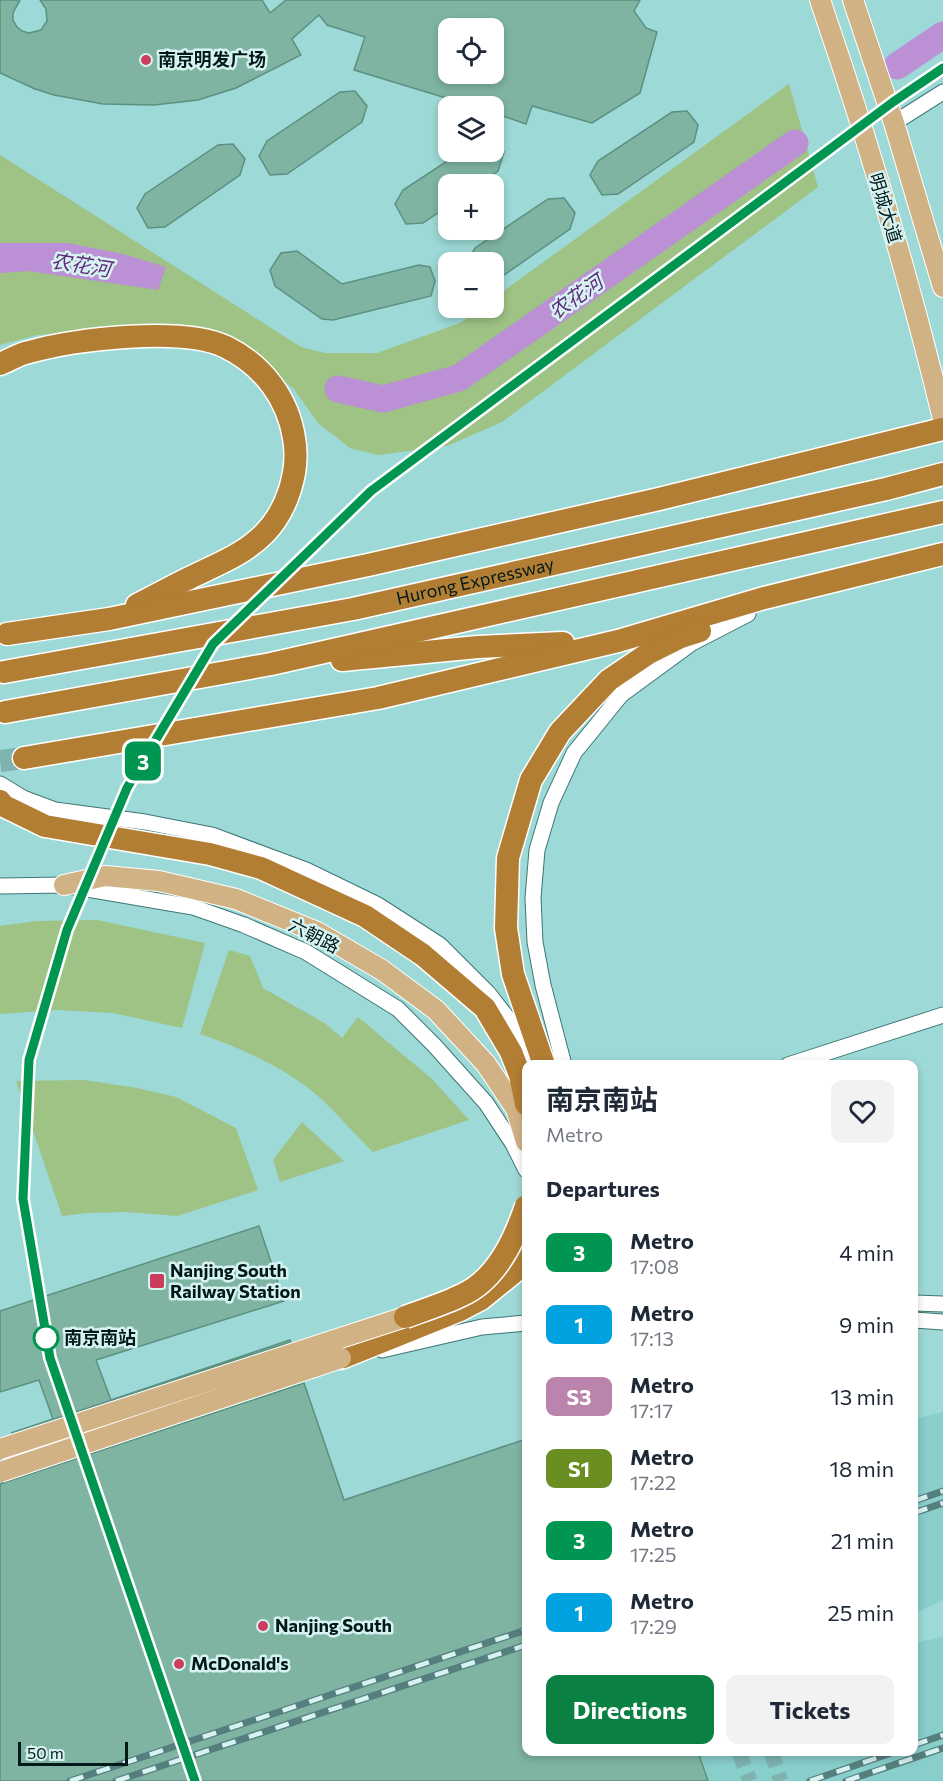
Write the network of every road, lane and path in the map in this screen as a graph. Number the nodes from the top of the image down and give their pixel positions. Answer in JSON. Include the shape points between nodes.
{"nodes":[{"id":1,"x":820,"y":0,"type":"edge"},
{"id":2,"x":853,"y":0,"type":"edge"},
{"id":3,"x":943,"y":92,"type":"edge"},
{"id":4,"x":894,"y":123,"type":"junction"},
{"id":5,"x":943,"y":287,"type":"edge"},
{"id":6,"x":0,"y":364,"type":"edge"},
{"id":7,"x":943,"y":419,"type":"edge"},
{"id":8,"x":943,"y":429,"type":"edge"},
{"id":9,"x":943,"y":474,"type":"edge"},
{"id":10,"x":943,"y":512,"type":"edge"},
{"id":11,"x":943,"y":554,"type":"edge"},
{"id":12,"x":898,"y":566,"type":"junction"},
{"id":13,"x":748,"y":614,"type":"junction"},
{"id":14,"x":109,"y":619,"type":"junction"},
{"id":15,"x":7,"y":634,"type":"dead end"},
{"id":16,"x":618,"y":640,"type":"junction"},
{"id":17,"x":271,"y":664,"type":"junction"},
{"id":18,"x":4,"y":672,"type":"dead end"},
{"id":19,"x":5,"y":712,"type":"dead end"},
{"id":20,"x":24,"y":758,"type":"tunnel mouth"},
{"id":21,"x":0,"y":784,"type":"edge"},
{"id":22,"x":0,"y":801,"type":"edge"},
{"id":23,"x":64,"y":885,"type":"junction"},
{"id":24,"x":0,"y":886,"type":"edge"},
{"id":25,"x":943,"y":1016,"type":"edge"},
{"id":26,"x":527,"y":1060,"type":"edge"},
{"id":27,"x":542,"y":1060,"type":"edge"},
{"id":28,"x":563,"y":1060,"type":"edge"},
{"id":29,"x":804,"y":1060,"type":"edge"},
{"id":30,"x":522,"y":1085,"type":"edge"},
{"id":31,"x":522,"y":1129,"type":"edge"},
{"id":32,"x":522,"y":1162,"type":"edge"},
{"id":33,"x":522,"y":1218,"type":"edge"},
{"id":34,"x":522,"y":1219,"type":"edge"},
{"id":35,"x":522,"y":1258,"type":"edge"},
{"id":36,"x":481,"y":1299,"type":"junction"},
{"id":37,"x":918,"y":1303,"type":"edge"},
{"id":38,"x":943,"y":1304,"type":"edge"},
{"id":39,"x":460,"y":1310,"type":"junction"},
{"id":40,"x":405,"y":1317,"type":"junction"},
{"id":41,"x":918,"y":1320,"type":"edge"},
{"id":42,"x":943,"y":1322,"type":"edge"},
{"id":43,"x":522,"y":1323,"type":"edge"},
{"id":44,"x":341,"y":1358,"type":"junction"},
{"id":45,"x":0,"y":1449,"type":"edge"},
{"id":46,"x":0,"y":1472,"type":"edge"}],
"edges":[{"from":1,"to":7,"type":"main road","name":"明城大道","via":[[892,230]]},
{"from":2,"to":4,"type":"main road","name":"明城大道"},
{"from":3,"to":4,"type":"street"},
{"from":4,"to":5,"type":"main road","name":"明城大道"},
{"from":6,"to":14,"type":"highway","via":[[29,352],[94,340],[189,338],[226,347],[269,380],[283,401],[296,447],[295,468],[280,511],[264,534],[236,557]]},
{"from":8,"to":14,"type":"highway","via":[[659,499]]},
{"from":9,"to":18,"type":"highway","name":"Hurong Expressway","via":[[353,609]]},
{"from":10,"to":17,"type":"highway","name":"Hurong Expressway"},
{"from":11,"to":12,"type":"highway"},
{"from":12,"to":13,"type":"highway"},
{"from":12,"to":16,"type":"highway","via":[[764,598]]},
{"from":13,"to":27,"type":"highway","via":[[681,637],[609,680],[560,732],[531,780],[508,858],[506,928],[513,974]]},
{"from":13,"to":28,"type":"street","via":[[692,643],[621,695],[574,753],[551,803],[537,850],[535,942]]},
{"from":14,"to":15,"type":"highway"},
{"from":16,"to":17,"type":"highway"},
{"from":16,"to":20,"type":"highway","via":[[378,698]]},
{"from":17,"to":19,"type":"highway","name":"Hurong Expressway"},
{"from":21,"to":26,"type":"street","via":[[22,798],[55,810],[212,835],[306,870],[378,905],[440,945],[488,993],[517,1030]]},
{"from":22,"to":30,"type":"highway","via":[[45,825],[210,854],[261,868],[365,916],[423,955],[485,1008],[511,1052]]},
{"from":23,"to":24,"type":"street","name":"六朝路"},
{"from":23,"to":31,"type":"main road","via":[[105,876],[159,881],[236,899],[317,932],[382,970],[436,1010],[486,1064],[516,1109]]},
{"from":23,"to":32,"type":"street","name":"六朝路","via":[[192,907],[306,952],[348,976],[398,1009],[434,1045],[486,1103]]},
{"from":25,"to":29,"type":"street"},
{"from":33,"to":40,"type":"highway","bridge":true,"via":[[489,1276],[464,1294]]},
{"from":34,"to":36,"type":"highway","bridge":true,"via":[[503,1267]]},
{"from":35,"to":36,"type":"highway","via":[[513,1273]]},
{"from":36,"to":39,"type":"highway"},
{"from":37,"to":38,"type":"street"},
{"from":39,"to":40,"type":"highway","bridge":true},
{"from":39,"to":44,"type":"highway"},
{"from":40,"to":45,"type":"main road","bridge":true},
{"from":41,"to":42,"type":"street"},
{"from":43,"to":44,"type":"street","via":[[482,1327]]},
{"from":44,"to":46,"type":"main road","bridge":true}]}
